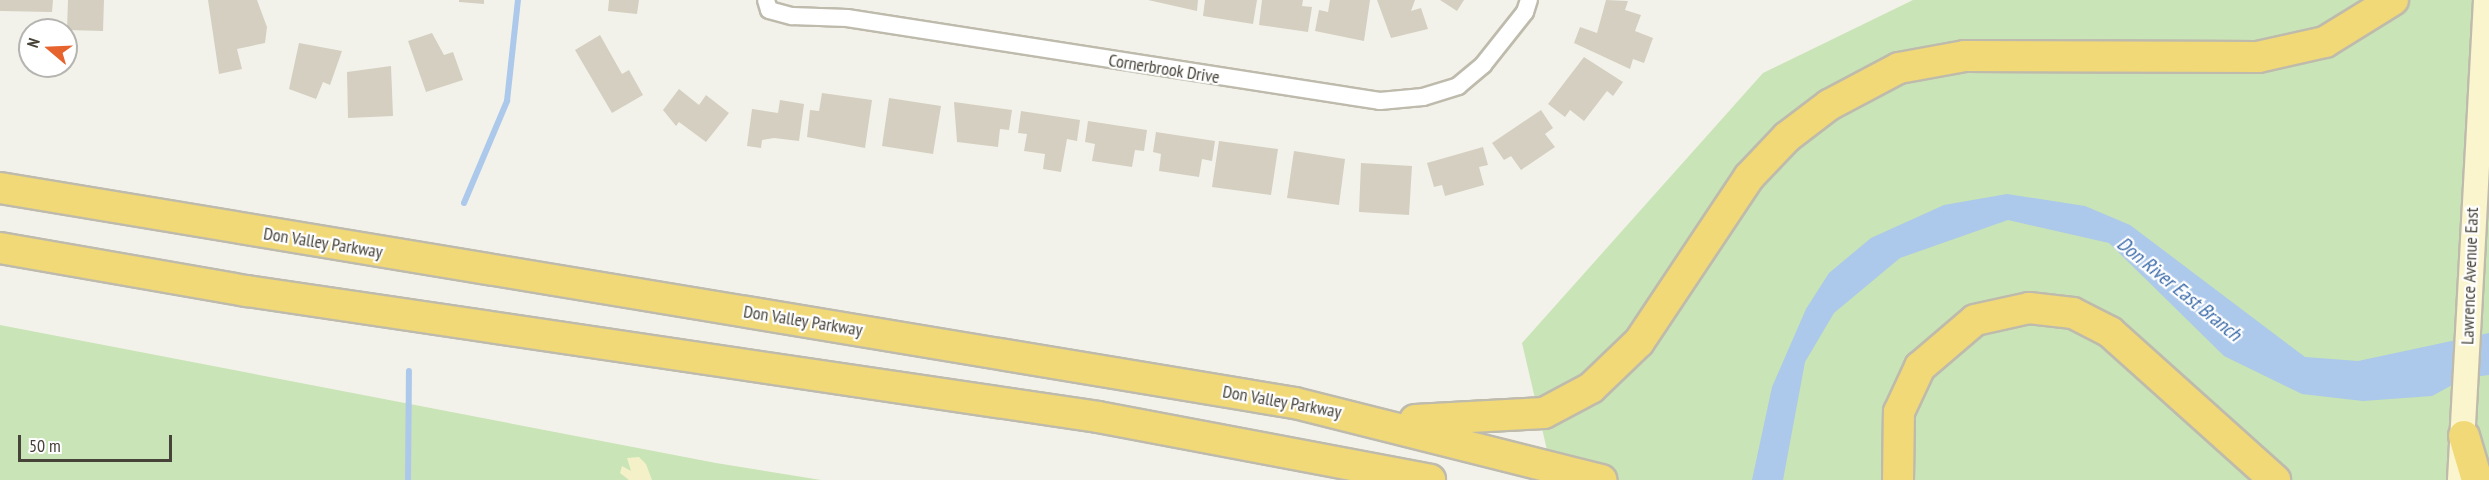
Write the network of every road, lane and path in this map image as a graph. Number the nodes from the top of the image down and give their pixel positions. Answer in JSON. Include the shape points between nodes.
{"nodes":[{"id":1,"x":766,"y":0,"type":"edge"},
{"id":2,"x":1529,"y":0,"type":"edge"},
{"id":3,"x":2392,"y":0,"type":"edge"},
{"id":4,"x":2486,"y":0,"type":"edge"},
{"id":5,"x":0,"y":188,"type":"edge"},
{"id":6,"x":0,"y":248,"type":"edge"},
{"id":7,"x":1380,"y":420,"type":"junction"},
{"id":8,"x":2464,"y":436,"type":"junction"},
{"id":9,"x":1430,"y":480,"type":"edge"},
{"id":10,"x":1601,"y":480,"type":"edge"},
{"id":11,"x":1898,"y":480,"type":"edge"},
{"id":12,"x":2275,"y":480,"type":"edge"},
{"id":13,"x":2460,"y":480,"type":"edge"},
{"id":14,"x":2477,"y":480,"type":"edge"}],
"edges":[{"from":1,"to":2,"type":"street","name":"Cornerbrook Drive","via":[[769,10],[792,16],[846,18],[1380,101],[1423,97],[1458,86],[1483,65]]},
{"from":3,"to":7,"type":"highway","via":[[2325,42],[2258,57],[1965,56],[1899,68],[1829,105],[1786,137],[1749,177],[1639,342],[1591,388],[1544,413]]},
{"from":4,"to":8,"type":"main road","name":"Lawrence Avenue East","via":[[2469,266]]},
{"from":5,"to":7,"type":"highway","name":"Don Valley Parkway"},
{"from":6,"to":9,"type":"highway","via":[[247,291],[1098,417]]},
{"from":7,"to":10,"type":"highway","name":"Don Valley Parkway"},
{"from":8,"to":13,"type":"main road","name":"Lawrence Avenue East"},
{"from":8,"to":14,"type":"highway"},
{"from":11,"to":12,"type":"highway","via":[[1899,412],[1920,367],[1975,320],[2029,308],[2073,313],[2110,332]]}]}
